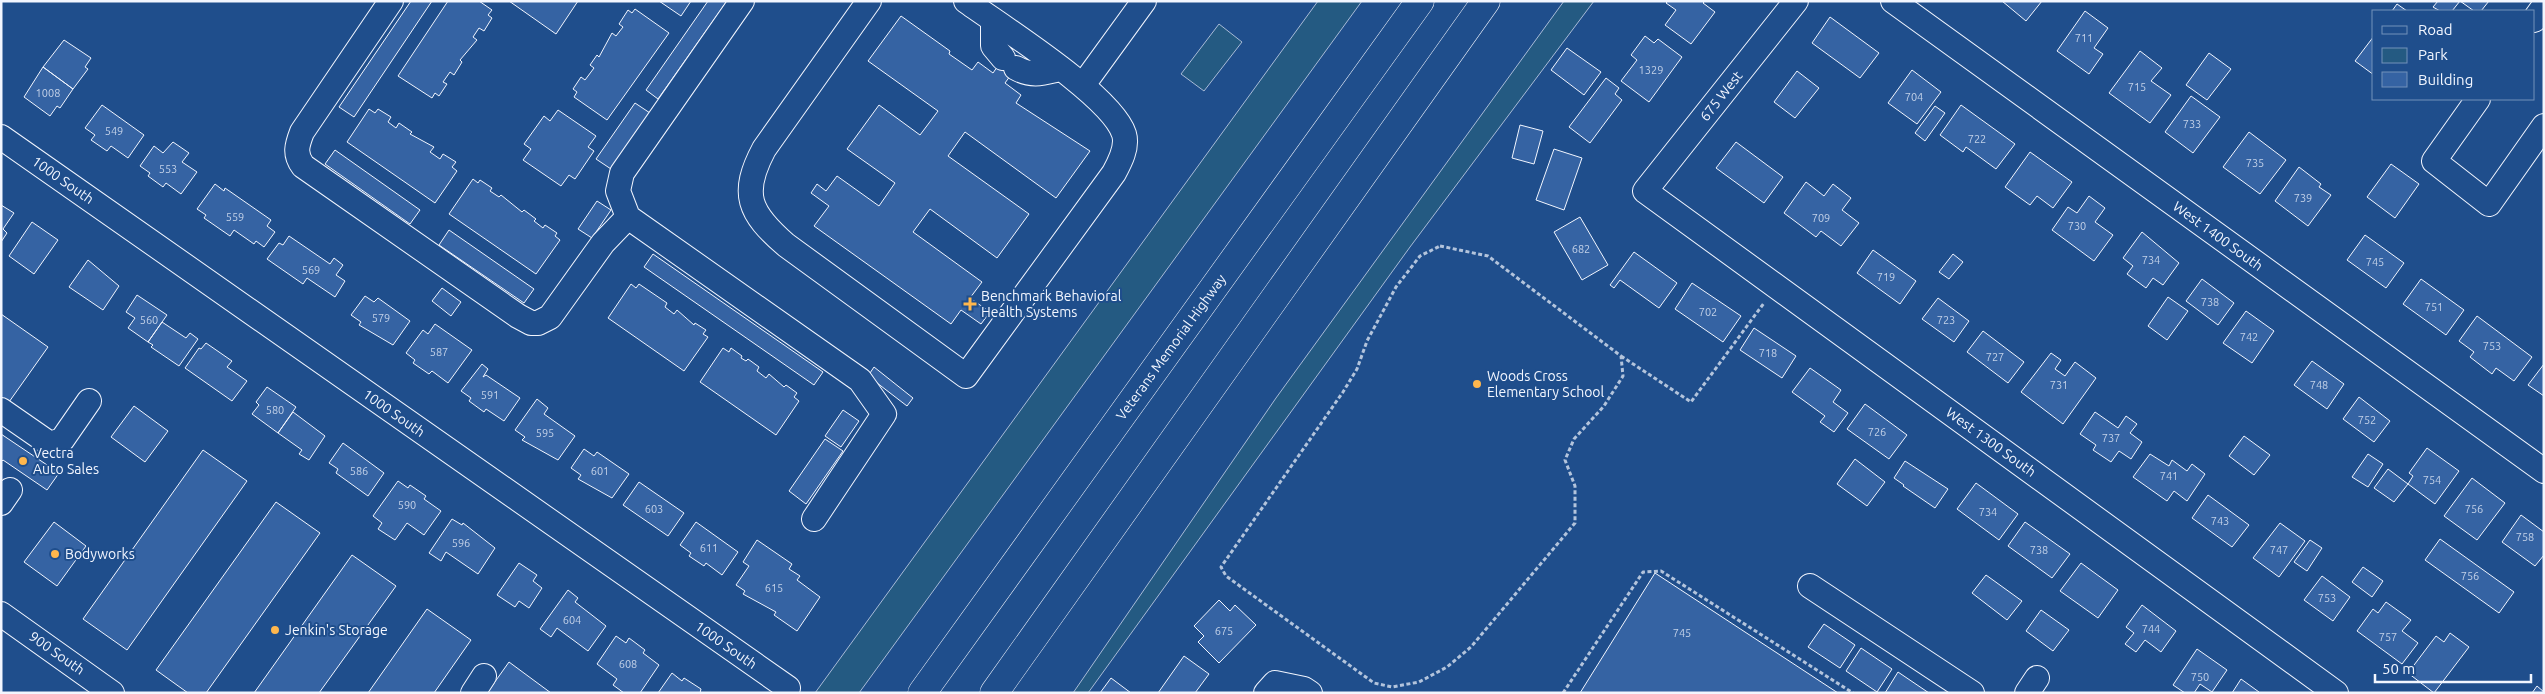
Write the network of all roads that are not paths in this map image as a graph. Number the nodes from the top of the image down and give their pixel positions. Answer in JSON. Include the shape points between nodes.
{"nodes":[{"id":1,"x":391,"y":1,"type":"edge"},
{"id":2,"x":742,"y":1,"type":"edge"},
{"id":3,"x":869,"y":1,"type":"edge"},
{"id":4,"x":966,"y":1,"type":"edge"},
{"id":5,"x":1144,"y":1,"type":"edge"},
{"id":6,"x":1420,"y":1,"type":"edge"},
{"id":7,"x":1486,"y":1,"type":"edge"},
{"id":8,"x":1796,"y":1,"type":"edge"},
{"id":9,"x":1893,"y":1,"type":"edge"},
{"id":10,"x":2544,"y":6,"type":"edge"},
{"id":11,"x":2535,"y":19,"type":"edge"},
{"id":12,"x":993,"y":20,"type":"junction"},
{"id":13,"x":1060,"y":69,"type":"junction"},
{"id":14,"x":1083,"y":85,"type":"junction"},
{"id":15,"x":2477,"y":100,"type":"edge"},
{"id":16,"x":2544,"y":126,"type":"edge"},
{"id":17,"x":1,"y":137,"type":"edge"},
{"id":18,"x":1645,"y":191,"type":"joint"},
{"id":19,"x":628,"y":217,"type":"junction"},
{"id":20,"x":89,"y":402,"type":"dead end"},
{"id":21,"x":1,"y":410,"type":"edge"},
{"id":22,"x":2544,"y":471,"type":"edge"},
{"id":23,"x":814,"y":519,"type":"dead end"},
{"id":24,"x":1810,"y":586,"type":"dead end"},
{"id":25,"x":1,"y":614,"type":"edge"},
{"id":26,"x":788,"y":688,"type":"dead end"},
{"id":27,"x":1270,"y":688,"type":"edge"},
{"id":28,"x":112,"y":693,"type":"edge"},
{"id":29,"x":922,"y":693,"type":"edge"},
{"id":30,"x":994,"y":693,"type":"edge"},
{"id":31,"x":1310,"y":693,"type":"edge"},
{"id":32,"x":1972,"y":693,"type":"edge"},
{"id":33,"x":2336,"y":693,"type":"edge"}],
"edges":[{"from":1,"to":19,"type":"street","via":[[302,132],[296,150],[303,166],[531,323],[544,321],[556,312],[603,243]]},
{"from":2,"to":19,"type":"street","via":[[622,173],[618,190]]},
{"from":3,"to":14,"type":"street","via":[[764,149],[754,167],[750,200],[756,214],[786,245],[966,376],[1120,162],[1124,136],[1119,123]]},
{"from":4,"to":12,"type":"street"},
{"from":5,"to":14,"type":"street"},
{"from":6,"to":29,"type":"highway","name":"Veterans Memorial Highway"},
{"from":7,"to":30,"type":"highway"},
{"from":8,"to":18,"type":"street","name":"675 West"},
{"from":9,"to":22,"type":"street","name":"West 1400 South"},
{"from":10,"to":11,"type":"street"},
{"from":12,"to":13,"type":"street"},
{"from":12,"to":13,"type":"street","via":[[992,46],[1010,63],[1024,72],[1038,74]]},
{"from":13,"to":14,"type":"street"},
{"from":15,"to":16,"type":"street","via":[[2434,161],[2489,204]]},
{"from":17,"to":26,"type":"street","name":"1000 South"},
{"from":18,"to":33,"type":"street","name":"West 1300 South"},
{"from":19,"to":23,"type":"street","via":[[860,380],[884,414]]},
{"from":20,"to":21,"type":"street","via":[[62,440],[50,444]]},
{"from":24,"to":32,"type":"street"},
{"from":25,"to":28,"type":"street","name":"900 South"},
{"from":27,"to":31,"type":"street","via":[[1304,689]]}]}
